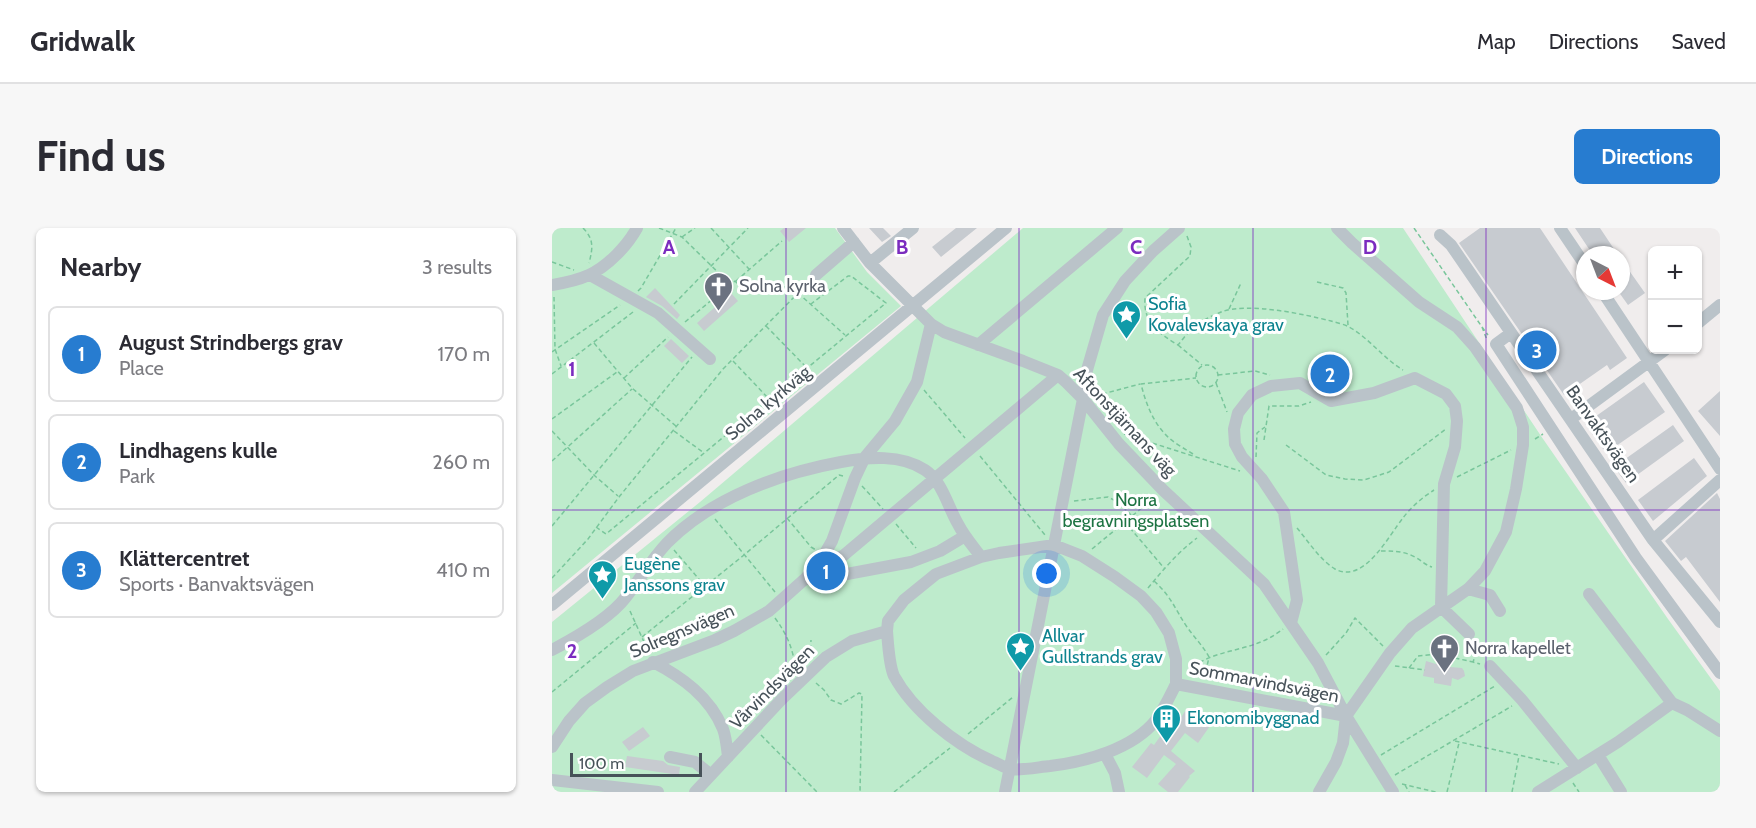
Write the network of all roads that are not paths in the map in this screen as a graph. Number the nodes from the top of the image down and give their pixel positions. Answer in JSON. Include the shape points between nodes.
{"nodes":[{"id":1,"x":637,"y":228,"type":"edge"},
{"id":2,"x":843,"y":228,"type":"edge"},
{"id":3,"x":913,"y":228,"type":"edge"},
{"id":4,"x":1006,"y":228,"type":"edge"},
{"id":5,"x":1117,"y":228,"type":"edge"},
{"id":6,"x":1337,"y":228,"type":"edge"},
{"id":7,"x":1560,"y":228,"type":"edge"},
{"id":8,"x":1182,"y":231,"type":"edge"},
{"id":9,"x":1440,"y":235,"type":"dead end"},
{"id":10,"x":854,"y":242,"type":"junction"},
{"id":11,"x":1576,"y":252,"type":"edge"},
{"id":12,"x":870,"y":263,"type":"junction"},
{"id":13,"x":590,"y":274,"type":"junction"},
{"id":14,"x":816,"y":275,"type":"dead end"},
{"id":15,"x":553,"y":285,"type":"edge"},
{"id":16,"x":1608,"y":300,"type":"edge"},
{"id":17,"x":1720,"y":305,"type":"edge"},
{"id":18,"x":912,"y":306,"type":"junction"},
{"id":19,"x":1702,"y":320,"type":"edge"},
{"id":20,"x":931,"y":324,"type":"junction"},
{"id":21,"x":1511,"y":333,"type":"junction"},
{"id":22,"x":978,"y":345,"type":"junction"},
{"id":23,"x":1660,"y":354,"type":"edge"},
{"id":24,"x":710,"y":359,"type":"dead end"},
{"id":25,"x":1650,"y":362,"type":"junction"},
{"id":26,"x":1058,"y":375,"type":"junction"},
{"id":27,"x":1083,"y":399,"type":"junction"},
{"id":28,"x":1571,"y":419,"type":"junction"},
{"id":29,"x":865,"y":457,"type":"junction"},
{"id":30,"x":1720,"y":469,"type":"edge"},
{"id":31,"x":935,"y":479,"type":"junction"},
{"id":32,"x":1720,"y":480,"type":"edge"},
{"id":33,"x":965,"y":536,"type":"junction"},
{"id":34,"x":1653,"y":540,"type":"junction"},
{"id":35,"x":1054,"y":545,"type":"junction"},
{"id":36,"x":824,"y":555,"type":"junction"},
{"id":37,"x":981,"y":557,"type":"junction"},
{"id":38,"x":806,"y":578,"type":"junction"},
{"id":39,"x":1468,"y":589,"type":"junction"},
{"id":40,"x":1589,"y":594,"type":"dead end"},
{"id":41,"x":552,"y":606,"type":"edge"},
{"id":42,"x":1441,"y":607,"type":"junction"},
{"id":43,"x":1500,"y":611,"type":"dead end"},
{"id":44,"x":1720,"y":622,"type":"edge"},
{"id":45,"x":1291,"y":623,"type":"junction"},
{"id":46,"x":887,"y":631,"type":"junction"},
{"id":47,"x":1468,"y":634,"type":"dead end"},
{"id":48,"x":552,"y":650,"type":"edge"},
{"id":49,"x":653,"y":662,"type":"junction"},
{"id":50,"x":1490,"y":666,"type":"road end"},
{"id":51,"x":1720,"y":673,"type":"edge"},
{"id":52,"x":1176,"y":684,"type":"junction"},
{"id":53,"x":1672,"y":703,"type":"junction"},
{"id":54,"x":1346,"y":716,"type":"junction"},
{"id":55,"x":1720,"y":730,"type":"edge"},
{"id":56,"x":552,"y":747,"type":"edge"},
{"id":57,"x":1105,"y":754,"type":"junction"},
{"id":58,"x":1598,"y":755,"type":"junction"},
{"id":59,"x":670,"y":757,"type":"dead end"},
{"id":60,"x":728,"y":757,"type":"junction"},
{"id":61,"x":1578,"y":768,"type":"junction"},
{"id":62,"x":1009,"y":769,"type":"junction"},
{"id":63,"x":711,"y":775,"type":"junction"},
{"id":64,"x":552,"y":780,"type":"edge"},
{"id":65,"x":658,"y":792,"type":"edge"},
{"id":66,"x":695,"y":792,"type":"edge"},
{"id":67,"x":1005,"y":792,"type":"edge"},
{"id":68,"x":1119,"y":792,"type":"edge"},
{"id":69,"x":1319,"y":792,"type":"edge"},
{"id":70,"x":1393,"y":792,"type":"edge"},
{"id":71,"x":1538,"y":792,"type":"edge"},
{"id":72,"x":1621,"y":792,"type":"edge"}],
"edges":[{"from":1,"to":13,"type":"street","via":[[614,257]]},
{"from":2,"to":10,"type":"street","name":"Aftonstjärnans väg"},
{"from":3,"to":12,"type":"street"},
{"from":4,"to":18,"type":"street","name":"Solna kyrkväg"},
{"from":5,"to":22,"type":"street"},
{"from":6,"to":39,"type":"street","via":[[1419,302],[1457,327],[1516,408],[1523,427],[1506,532],[1485,571]]},
{"from":7,"to":11,"type":"street"},
{"from":8,"to":27,"type":"street","via":[[1153,251],[1125,281],[1103,315]]},
{"from":9,"to":21,"type":"street","name":"Banvaktsvägen"},
{"from":10,"to":12,"type":"street","name":"Aftonstjärnans väg"},
{"from":10,"to":14,"type":"street"},
{"from":12,"to":18,"type":"street","name":"Aftonstjärnans väg"},
{"from":13,"to":15,"type":"street"},
{"from":13,"to":24,"type":"street","via":[[658,313]]},
{"from":16,"to":25,"type":"street"},
{"from":17,"to":19,"type":"street"},
{"from":18,"to":20,"type":"street","name":"Aftonstjärnans väg"},
{"from":18,"to":41,"type":"street","name":"Solna kyrkväg"},
{"from":20,"to":22,"type":"street","name":"Aftonstjärnans väg"},
{"from":20,"to":29,"type":"street","name":"Solregnsvägen","via":[[917,382],[895,421]]},
{"from":21,"to":28,"type":"street","name":"Banvaktsvägen"},
{"from":21,"to":51,"type":"street","via":[[1496,344],[1636,558]]},
{"from":22,"to":26,"type":"street","name":"Aftonstjärnans väg"},
{"from":23,"to":25,"type":"street"},
{"from":25,"to":28,"type":"street"},
{"from":25,"to":30,"type":"street"},
{"from":26,"to":27,"type":"street","name":"Aftonstjärnans väg"},
{"from":26,"to":31,"type":"street"},
{"from":27,"to":35,"type":"street"},
{"from":27,"to":45,"type":"street","name":"Aftonstjärnans väg","via":[[1163,490],[1264,584]]},
{"from":28,"to":34,"type":"street","name":"Banvaktsvägen"},
{"from":29,"to":31,"type":"street","via":[[916,464]]},
{"from":29,"to":36,"type":"street","name":"Solregnsvägen"},
{"from":29,"to":48,"type":"street","via":[[780,477],[742,492],[708,512],[668,543],[624,599],[582,633]]},
{"from":31,"to":33,"type":"street"},
{"from":31,"to":36,"type":"street","via":[[844,555],[836,559]]},
{"from":32,"to":34,"type":"street"},
{"from":33,"to":37,"type":"street"},
{"from":33,"to":38,"type":"street","via":[[911,562],[815,580]]},
{"from":34,"to":44,"type":"street","name":"Banvaktsvägen"},
{"from":35,"to":37,"type":"street"},
{"from":35,"to":52,"type":"street","via":[[1082,556],[1115,577],[1156,612],[1169,633],[1176,659]]},
{"from":35,"to":62,"type":"street"},
{"from":36,"to":38,"type":"street","name":"Solregnsvägen"},
{"from":37,"to":46,"type":"street","via":[[936,574],[904,600],[888,621]]},
{"from":38,"to":49,"type":"street","name":"Solregnsvägen","via":[[768,610],[715,640]]},
{"from":39,"to":42,"type":"street"},
{"from":39,"to":43,"type":"street","via":[[1490,595]]},
{"from":40,"to":53,"type":"street"},
{"from":42,"to":45,"type":"street","via":[[1444,484],[1455,447],[1455,406],[1446,394],[1415,378],[1374,393],[1331,401],[1299,383],[1271,386],[1252,395],[1238,413],[1234,429],[1235,444],[1242,457],[1284,512],[1297,600]]},
{"from":42,"to":47,"type":"street"},
{"from":42,"to":54,"type":"street","via":[[1412,628],[1390,653]]},
{"from":45,"to":54,"type":"street","name":"Aftonstjärnans väg"},
{"from":46,"to":60,"type":"street","name":"Vårvindsvägen","via":[[852,641],[826,657]]},
{"from":46,"to":62,"type":"street","via":[[893,673],[905,692],[958,742]]},
{"from":49,"to":56,"type":"street","name":"Solregnsvägen","via":[[585,703]]},
{"from":49,"to":60,"type":"street","via":[[691,685],[708,704],[723,729]]},
{"from":50,"to":61,"type":"street"},
{"from":52,"to":54,"type":"street","name":"Sommarvindsvägen"},
{"from":52,"to":57,"type":"street","name":"Sommarvindsvägen","via":[[1155,721],[1136,738]]},
{"from":53,"to":55,"type":"street"},
{"from":53,"to":58,"type":"street"},
{"from":54,"to":69,"type":"street","via":[[1343,743]]},
{"from":54,"to":70,"type":"street","name":"Aftonstjärnans väg"},
{"from":57,"to":62,"type":"street","name":"Sommarvindsvägen","via":[[1066,764]]},
{"from":57,"to":68,"type":"street"},
{"from":58,"to":61,"type":"street"},
{"from":58,"to":72,"type":"street"},
{"from":59,"to":63,"type":"street","via":[[695,762]]},
{"from":60,"to":63,"type":"street","name":"Vårvindsvägen"},
{"from":61,"to":71,"type":"street"},
{"from":62,"to":67,"type":"street"},
{"from":63,"to":66,"type":"street","name":"Vårvindsvägen"},
{"from":64,"to":65,"type":"street"}]}
